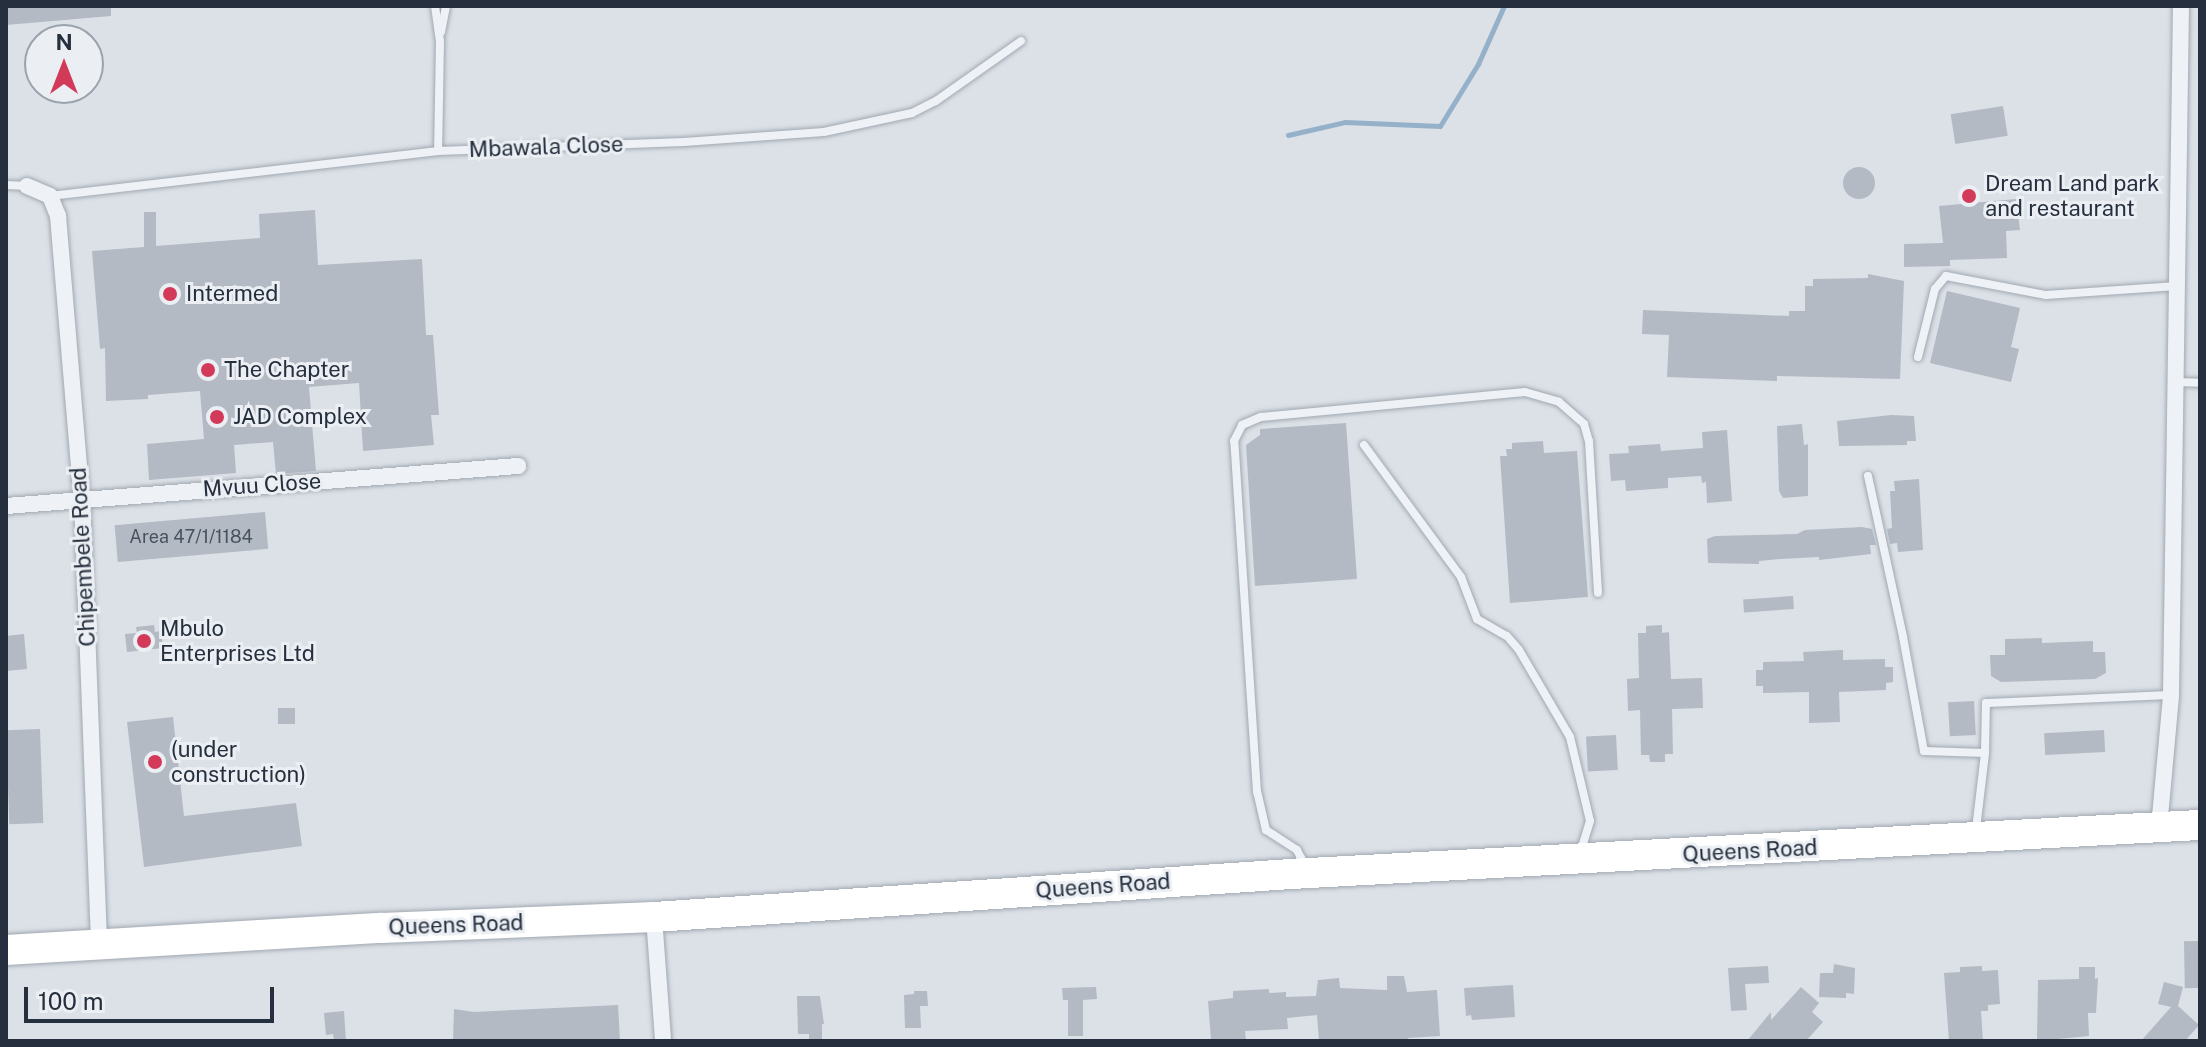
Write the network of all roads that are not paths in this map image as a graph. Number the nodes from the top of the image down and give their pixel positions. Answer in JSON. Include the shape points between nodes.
{"nodes":[{"id":1,"x":435,"y":6,"type":"edge"},
{"id":2,"x":446,"y":6,"type":"edge"},
{"id":3,"x":2181,"y":6,"type":"edge"},
{"id":4,"x":440,"y":41,"type":"junction"},
{"id":5,"x":1021,"y":41,"type":"dead end"},
{"id":6,"x":438,"y":151,"type":"junction"},
{"id":7,"x":6,"y":185,"type":"edge"},
{"id":8,"x":27,"y":186,"type":"joint"},
{"id":9,"x":50,"y":196,"type":"junction"},
{"id":10,"x":2177,"y":286,"type":"junction"},
{"id":11,"x":1918,"y":357,"type":"dead end"},
{"id":12,"x":2175,"y":382,"type":"junction"},
{"id":13,"x":2200,"y":383,"type":"edge"},
{"id":14,"x":1364,"y":445,"type":"dead end"},
{"id":15,"x":518,"y":466,"type":"dead end"},
{"id":16,"x":1868,"y":476,"type":"dead end"},
{"id":17,"x":82,"y":499,"type":"junction"},
{"id":18,"x":6,"y":506,"type":"edge"},
{"id":19,"x":1598,"y":593,"type":"dead end"},
{"id":20,"x":2171,"y":695,"type":"junction"},
{"id":21,"x":1985,"y":753,"type":"junction"},
{"id":22,"x":2200,"y":825,"type":"edge"},
{"id":23,"x":2159,"y":828,"type":"junction"},
{"id":24,"x":1975,"y":838,"type":"junction"},
{"id":25,"x":1578,"y":860,"type":"junction"},
{"id":26,"x":1291,"y":874,"type":"junction"},
{"id":27,"x":654,"y":917,"type":"junction"},
{"id":28,"x":99,"y":945,"type":"junction"},
{"id":29,"x":6,"y":950,"type":"edge"},
{"id":30,"x":663,"y":1041,"type":"edge"}],
"edges":[{"from":1,"to":4,"type":"lane"},
{"from":2,"to":4,"type":"lane"},
{"from":3,"to":10,"type":"street"},
{"from":4,"to":6,"type":"lane"},
{"from":5,"to":6,"type":"lane","name":"Mbawala Close","via":[[912,113],[824,132]]},
{"from":6,"to":9,"type":"lane","name":"Mbawala Close"},
{"from":7,"to":8,"type":"lane"},
{"from":8,"to":9,"type":"street"},
{"from":9,"to":17,"type":"street","name":"Chipembele Road","via":[[58,216]]},
{"from":10,"to":11,"type":"lane","via":[[2046,295],[1946,276],[1935,289]]},
{"from":10,"to":12,"type":"street"},
{"from":12,"to":13,"type":"lane"},
{"from":12,"to":20,"type":"street"},
{"from":14,"to":25,"type":"lane","via":[[1461,577],[1477,619],[1507,636],[1519,650],[1570,737],[1590,821]]},
{"from":15,"to":17,"type":"street","name":"Mvuu Close"},
{"from":16,"to":21,"type":"lane","via":[[1924,751]]},
{"from":17,"to":18,"type":"street","name":"Mvuu Close"},
{"from":17,"to":28,"type":"street","name":"Chipembele Road"},
{"from":19,"to":26,"type":"lane","via":[[1589,441],[1584,424],[1559,402],[1525,392],[1261,417],[1242,425],[1234,441],[1257,792],[1266,830],[1293,845],[1301,858]]},
{"from":20,"to":21,"type":"lane","via":[[1989,701],[1983,706]]},
{"from":20,"to":23,"type":"street"},
{"from":21,"to":24,"type":"lane"},
{"from":22,"to":23,"type":"highway","name":"Queens Road"},
{"from":23,"to":24,"type":"highway","name":"Queens Road"},
{"from":24,"to":25,"type":"highway","name":"Queens Road"},
{"from":25,"to":26,"type":"highway","name":"Queens Road"},
{"from":26,"to":27,"type":"highway","name":"Queens Road"},
{"from":27,"to":28,"type":"highway","name":"Queens Road"},
{"from":27,"to":30,"type":"street"},
{"from":28,"to":29,"type":"highway","name":"Queens Road"}]}
